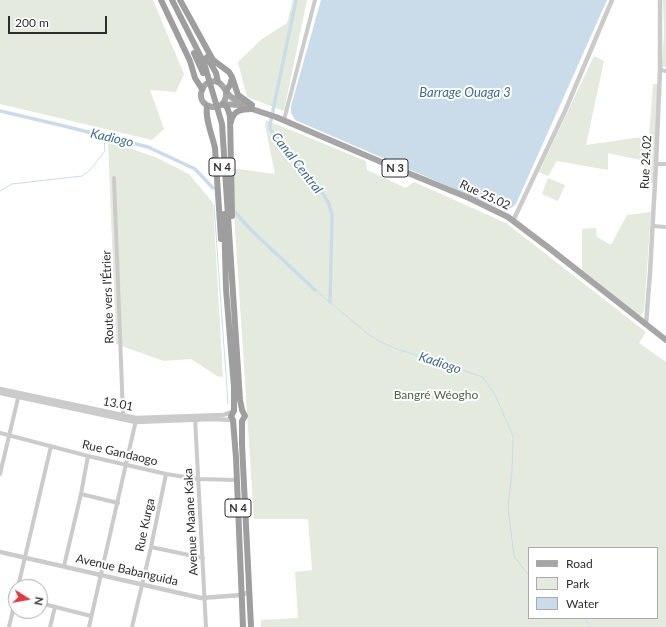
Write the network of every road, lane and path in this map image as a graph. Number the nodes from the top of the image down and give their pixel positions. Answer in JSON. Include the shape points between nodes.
{"nodes":[{"id":1,"x":162,"y":0,"type":"edge"},
{"id":2,"x":168,"y":0,"type":"edge"},
{"id":3,"x":172,"y":0,"type":"edge"},
{"id":4,"x":176,"y":0,"type":"edge"},
{"id":5,"x":180,"y":0,"type":"edge"},
{"id":6,"x":315,"y":0,"type":"edge"},
{"id":7,"x":612,"y":0,"type":"edge"},
{"id":8,"x":660,"y":0,"type":"edge"},
{"id":9,"x":660,"y":70,"type":"junction"},
{"id":10,"x":666,"y":71,"type":"edge"},
{"id":11,"x":232,"y":77,"type":"junction"},
{"id":12,"x":207,"y":78,"type":"junction"},
{"id":13,"x":218,"y":82,"type":"junction"},
{"id":14,"x":202,"y":89,"type":"junction"},
{"id":15,"x":226,"y":91,"type":"junction"},
{"id":16,"x":223,"y":104,"type":"junction"},
{"id":17,"x":207,"y":106,"type":"junction"},
{"id":18,"x":252,"y":107,"type":"junction"},
{"id":19,"x":217,"y":111,"type":"junction"},
{"id":20,"x":284,"y":120,"type":"junction"},
{"id":21,"x":230,"y":129,"type":"junction"},
{"id":22,"x":656,"y":164,"type":"junction"},
{"id":23,"x":666,"y":164,"type":"edge"},
{"id":24,"x":114,"y":178,"type":"dead end"},
{"id":25,"x":513,"y":221,"type":"junction"},
{"id":26,"x":653,"y":226,"type":"junction"},
{"id":27,"x":666,"y":227,"type":"edge"},
{"id":28,"x":226,"y":289,"type":"junction"},
{"id":29,"x":233,"y":290,"type":"junction"},
{"id":30,"x":646,"y":324,"type":"junction"},
{"id":31,"x":666,"y":340,"type":"edge"},
{"id":32,"x":0,"y":389,"type":"edge"},
{"id":33,"x":0,"y":393,"type":"edge"},
{"id":34,"x":19,"y":396,"type":"junction"},
{"id":35,"x":242,"y":410,"type":"junction"},
{"id":36,"x":234,"y":411,"type":"junction"},
{"id":37,"x":123,"y":415,"type":"junction"},
{"id":38,"x":195,"y":418,"type":"junction"},
{"id":39,"x":136,"y":420,"type":"junction"},
{"id":40,"x":233,"y":420,"type":"junction"},
{"id":41,"x":242,"y":421,"type":"junction"},
{"id":42,"x":0,"y":433,"type":"edge"},
{"id":43,"x":9,"y":435,"type":"junction"},
{"id":44,"x":51,"y":446,"type":"junction"},
{"id":45,"x":88,"y":456,"type":"junction"},
{"id":46,"x":126,"y":464,"type":"junction"},
{"id":47,"x":0,"y":474,"type":"edge"},
{"id":48,"x":166,"y":474,"type":"junction"},
{"id":49,"x":198,"y":479,"type":"junction"},
{"id":50,"x":237,"y":480,"type":"junction"},
{"id":51,"x":81,"y":494,"type":"junction"},
{"id":52,"x":118,"y":502,"type":"junction"},
{"id":53,"x":151,"y":547,"type":"junction"},
{"id":54,"x":0,"y":552,"type":"edge"},
{"id":55,"x":25,"y":557,"type":"junction"},
{"id":56,"x":203,"y":558,"type":"junction"},
{"id":57,"x":64,"y":566,"type":"junction"},
{"id":58,"x":101,"y":575,"type":"junction"},
{"id":59,"x":20,"y":579,"type":"edge"},
{"id":60,"x":141,"y":584,"type":"junction"},
{"id":61,"x":250,"y":592,"type":"junction"},
{"id":62,"x":242,"y":595,"type":"junction"},
{"id":63,"x":204,"y":598,"type":"junction"},
{"id":64,"x":48,"y":605,"type":"edge"},
{"id":65,"x":55,"y":607,"type":"junction"},
{"id":66,"x":92,"y":616,"type":"junction"},
{"id":67,"x":50,"y":627,"type":"edge"},
{"id":68,"x":89,"y":627,"type":"edge"},
{"id":69,"x":132,"y":627,"type":"edge"},
{"id":70,"x":206,"y":627,"type":"edge"},
{"id":71,"x":243,"y":627,"type":"edge"},
{"id":72,"x":251,"y":627,"type":"edge"}],
"edges":[{"from":1,"to":14,"type":"highway"},
{"from":2,"to":12,"type":"highway","number":"N 4"},
{"from":3,"to":12,"type":"highway","number":"N 4","via":[[204,63]]},
{"from":4,"to":13,"type":"highway","via":[[216,73]]},
{"from":5,"to":11,"type":"highway","via":[[213,60]]},
{"from":6,"to":20,"type":"street"},
{"from":7,"to":25,"type":"street","via":[[565,111]]},
{"from":8,"to":9,"type":"street","name":"Rue 24.02"},
{"from":9,"to":10,"type":"street"},
{"from":9,"to":22,"type":"street","name":"Rue 24.02"},
{"from":11,"to":15,"type":"highway"},
{"from":11,"to":18,"type":"highway","via":[[238,95]]},
{"from":12,"to":19,"type":"highway","number":"N 4"},
{"from":13,"to":14,"type":"main road","via":[[211,82]]},
{"from":13,"to":15,"type":"main road","number":"N 3"},
{"from":14,"to":17,"type":"main road","via":[[201,96]]},
{"from":15,"to":16,"type":"main road"},
{"from":15,"to":18,"type":"main road","name":"Rue 25.02","number":"N 3","via":[[229,96]]},
{"from":16,"to":17,"type":"main road","number":"N 3","via":[[217,107]]},
{"from":16,"to":18,"type":"main road","name":"Rue 25.02","number":"N 3"},
{"from":16,"to":21,"type":"highway","via":[[229,111]]},
{"from":17,"to":28,"type":"highway","via":[[207,118],[215,148]]},
{"from":18,"to":20,"type":"main road","name":"Rue 25.02","number":"N 3"},
{"from":18,"to":21,"type":"highway","via":[[238,110],[234,114]]},
{"from":19,"to":28,"type":"highway","number":"N 4"},
{"from":19,"to":29,"type":"highway","number":"N 4","via":[[224,134]]},
{"from":20,"to":25,"type":"main road","name":"Rue 25.02","number":"N 3","via":[[469,198]]},
{"from":21,"to":29,"type":"highway"},
{"from":22,"to":23,"type":"street"},
{"from":22,"to":26,"type":"street","name":"Rue 24.02"},
{"from":24,"to":37,"type":"street","name":"Route vers l'Étrier"},
{"from":25,"to":30,"type":"main road","name":"Rue 25.02","number":"N 3"},
{"from":26,"to":27,"type":"street"},
{"from":26,"to":30,"type":"street","name":"Rue 24.02"},
{"from":28,"to":36,"type":"highway","number":"N 4"},
{"from":29,"to":35,"type":"highway","number":"N 4"},
{"from":30,"to":31,"type":"main road","name":"Rue 25.02","number":"N 3"},
{"from":32,"to":34,"type":"street","name":"13.01"},
{"from":33,"to":34,"type":"street","name":"13.01"},
{"from":34,"to":37,"type":"street","name":"13.01"},
{"from":34,"to":39,"type":"street","name":"13.01","via":[[61,407]]},
{"from":34,"to":43,"type":"street"},
{"from":35,"to":36,"type":"highway"},
{"from":35,"to":41,"type":"highway","number":"N 4","via":[[245,416]]},
{"from":36,"to":38,"type":"street","name":"13.01"},
{"from":36,"to":40,"type":"highway","number":"N 4","via":[[231,416]]},
{"from":37,"to":39,"type":"street","name":"13.01"},
{"from":38,"to":39,"type":"street","name":"13.01"},
{"from":38,"to":40,"type":"street","name":"13.01"},
{"from":38,"to":49,"type":"street","name":"Avenue Maane Kaka"},
{"from":39,"to":46,"type":"street"},
{"from":40,"to":41,"type":"highway"},
{"from":40,"to":50,"type":"highway","number":"N 4"},
{"from":41,"to":61,"type":"highway","number":"N 4"},
{"from":42,"to":43,"type":"street","name":"Rue Gandaogo"},
{"from":43,"to":44,"type":"street","name":"Rue Gandaogo"},
{"from":43,"to":47,"type":"street"},
{"from":44,"to":45,"type":"street","name":"Rue Gandaogo"},
{"from":44,"to":55,"type":"street"},
{"from":45,"to":46,"type":"street","name":"Rue Gandaogo"},
{"from":45,"to":51,"type":"street"},
{"from":46,"to":48,"type":"street","name":"Rue Gandaogo"},
{"from":46,"to":52,"type":"street"},
{"from":48,"to":49,"type":"street","name":"Rue Gandaogo"},
{"from":48,"to":53,"type":"street","name":"Rue Kurga"},
{"from":49,"to":50,"type":"street","name":"Rue Gandaogo"},
{"from":49,"to":56,"type":"street","name":"Avenue Maane Kaka"},
{"from":50,"to":62,"type":"highway","number":"N 4"},
{"from":51,"to":52,"type":"street"},
{"from":51,"to":57,"type":"street"},
{"from":52,"to":58,"type":"street"},
{"from":53,"to":56,"type":"street"},
{"from":53,"to":60,"type":"street","name":"Rue Kurga"},
{"from":54,"to":55,"type":"street","name":"Avenue Babanguida"},
{"from":55,"to":57,"type":"street","name":"Avenue Babanguida"},
{"from":55,"to":59,"type":"street"},
{"from":56,"to":63,"type":"street","name":"Avenue Maane Kaka"},
{"from":57,"to":58,"type":"street","name":"Avenue Babanguida"},
{"from":58,"to":60,"type":"street","name":"Avenue Babanguida"},
{"from":58,"to":66,"type":"street"},
{"from":60,"to":63,"type":"street","name":"Avenue Babanguida"},
{"from":60,"to":69,"type":"street","name":"Rue Kurga"},
{"from":61,"to":62,"type":"street","name":"Avenue Babanguida"},
{"from":61,"to":72,"type":"highway","number":"N 4"},
{"from":62,"to":63,"type":"street","name":"Avenue Babanguida"},
{"from":62,"to":71,"type":"highway","number":"N 4"},
{"from":63,"to":70,"type":"street","name":"Avenue Maane Kaka"},
{"from":64,"to":65,"type":"street"},
{"from":65,"to":66,"type":"street"},
{"from":65,"to":67,"type":"street"},
{"from":66,"to":68,"type":"street"}]}
